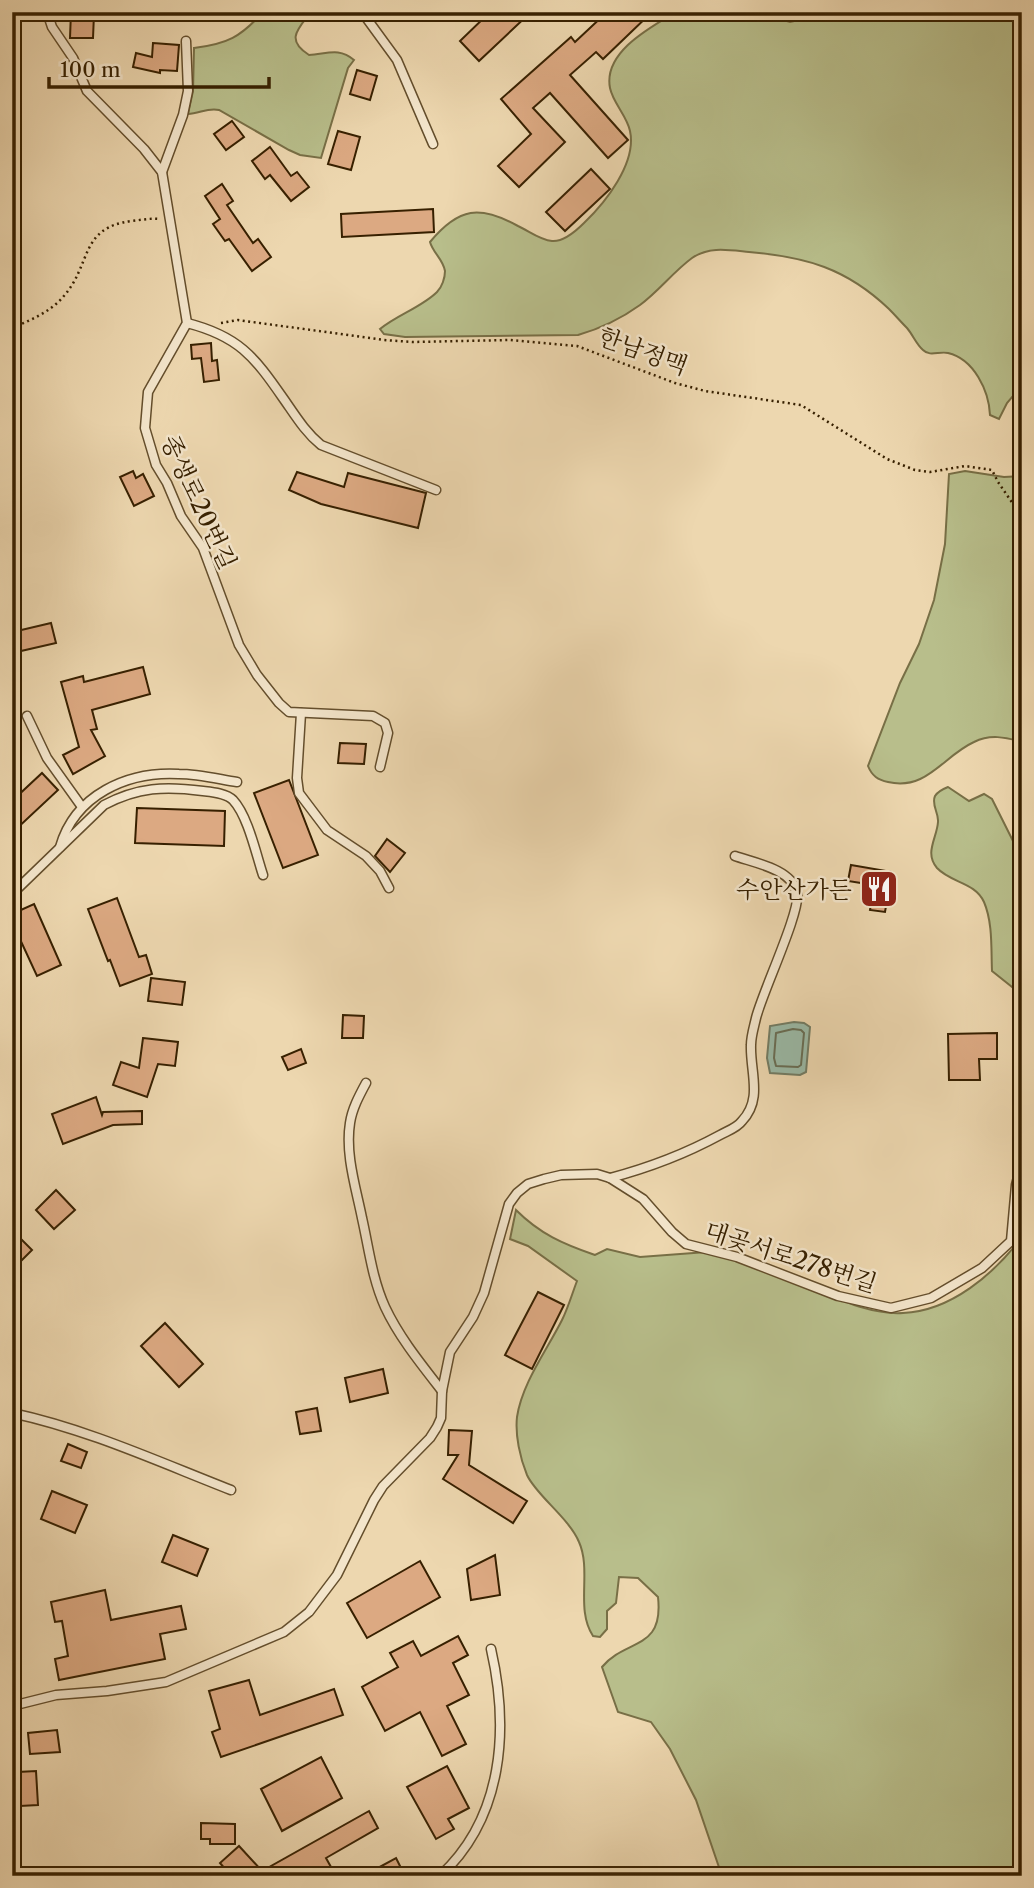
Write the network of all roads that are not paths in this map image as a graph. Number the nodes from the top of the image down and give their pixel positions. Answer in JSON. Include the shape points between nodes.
{"nodes":[{"id":1,"x":47,"y":12,"type":"edge"},
{"id":2,"x":362,"y":12,"type":"edge"},
{"id":3,"x":186,"y":41,"type":"dead end"},
{"id":4,"x":433,"y":144,"type":"dead end"},
{"id":5,"x":162,"y":172,"type":"junction"},
{"id":6,"x":187,"y":323,"type":"junction"},
{"id":7,"x":436,"y":490,"type":"dead end"},
{"id":8,"x":301,"y":713,"type":"junction"},
{"id":9,"x":27,"y":716,"type":"dead end"},
{"id":10,"x":380,"y":767,"type":"dead end"},
{"id":11,"x":237,"y":782,"type":"dead end"},
{"id":12,"x":82,"y":807,"type":"junction"},
{"id":13,"x":60,"y":849,"type":"junction"},
{"id":14,"x":735,"y":856,"type":"dead end"},
{"id":15,"x":263,"y":875,"type":"dead end"},
{"id":16,"x":389,"y":888,"type":"dead end"},
{"id":17,"x":12,"y":894,"type":"edge"},
{"id":18,"x":366,"y":1083,"type":"dead end"},
{"id":19,"x":1022,"y":1162,"type":"edge"},
{"id":20,"x":610,"y":1178,"type":"junction"},
{"id":21,"x":1019,"y":1200,"type":"edge"},
{"id":22,"x":442,"y":1391,"type":"junction"},
{"id":23,"x":12,"y":1413,"type":"edge"},
{"id":24,"x":231,"y":1490,"type":"dead end"},
{"id":25,"x":491,"y":1649,"type":"dead end"},
{"id":26,"x":12,"y":1706,"type":"edge"},
{"id":27,"x":440,"y":1876,"type":"edge"}],
"edges":[{"from":1,"to":5,"type":"lane","via":[[86,91]]},
{"from":2,"to":4,"type":"lane","via":[[397,60]]},
{"from":3,"to":5,"type":"lane","via":[[188,91]]},
{"from":5,"to":6,"type":"lane"},
{"from":6,"to":7,"type":"lane","via":[[211,329],[237,344],[321,445]]},
{"from":6,"to":8,"type":"lane","name":"종생로20번길","via":[[148,392],[145,428],[149,447],[181,516],[203,548],[239,645],[279,703],[289,712]]},
{"from":8,"to":10,"type":"lane","name":"종생로20번길","via":[[373,716],[385,723],[388,733]]},
{"from":8,"to":16,"type":"lane","via":[[299,793],[327,830],[366,856]]},
{"from":9,"to":12,"type":"lane","via":[[47,758]]},
{"from":11,"to":12,"type":"lane","via":[[151,775],[120,783]]},
{"from":12,"to":13,"type":"lane","via":[[66,828]]},
{"from":13,"to":15,"type":"lane","via":[[117,798],[149,789],[189,789],[231,798],[241,811]]},
{"from":13,"to":17,"type":"lane"},
{"from":14,"to":20,"type":"lane","name":"대곶서로278번길","via":[[791,880],[798,905],[756,1017],[751,1044],[751,1111],[740,1125],[699,1146]]},
{"from":18,"to":22,"type":"lane","via":[[350,1123],[350,1145],[375,1283],[411,1352]]},
{"from":19,"to":21,"type":"lane","name":"대곶서로278번길"},
{"from":20,"to":21,"type":"lane","name":"대곶서로278번길","via":[[643,1199],[686,1244],[737,1257],[838,1296],[891,1308],[931,1298],[982,1268],[1011,1241]]},
{"from":20,"to":22,"type":"lane","name":"대곶서로278번길","via":[[561,1175],[528,1184],[517,1193],[509,1204],[480,1305],[450,1352]]},
{"from":22,"to":26,"type":"lane","name":"대곶서로278번길","via":[[440,1418],[430,1438],[383,1486],[324,1594],[284,1632],[166,1682],[56,1695]]},
{"from":23,"to":24,"type":"lane","via":[[85,1434]]},
{"from":25,"to":27,"type":"lane","via":[[501,1700],[497,1768],[475,1827],[461,1853]]}]}
